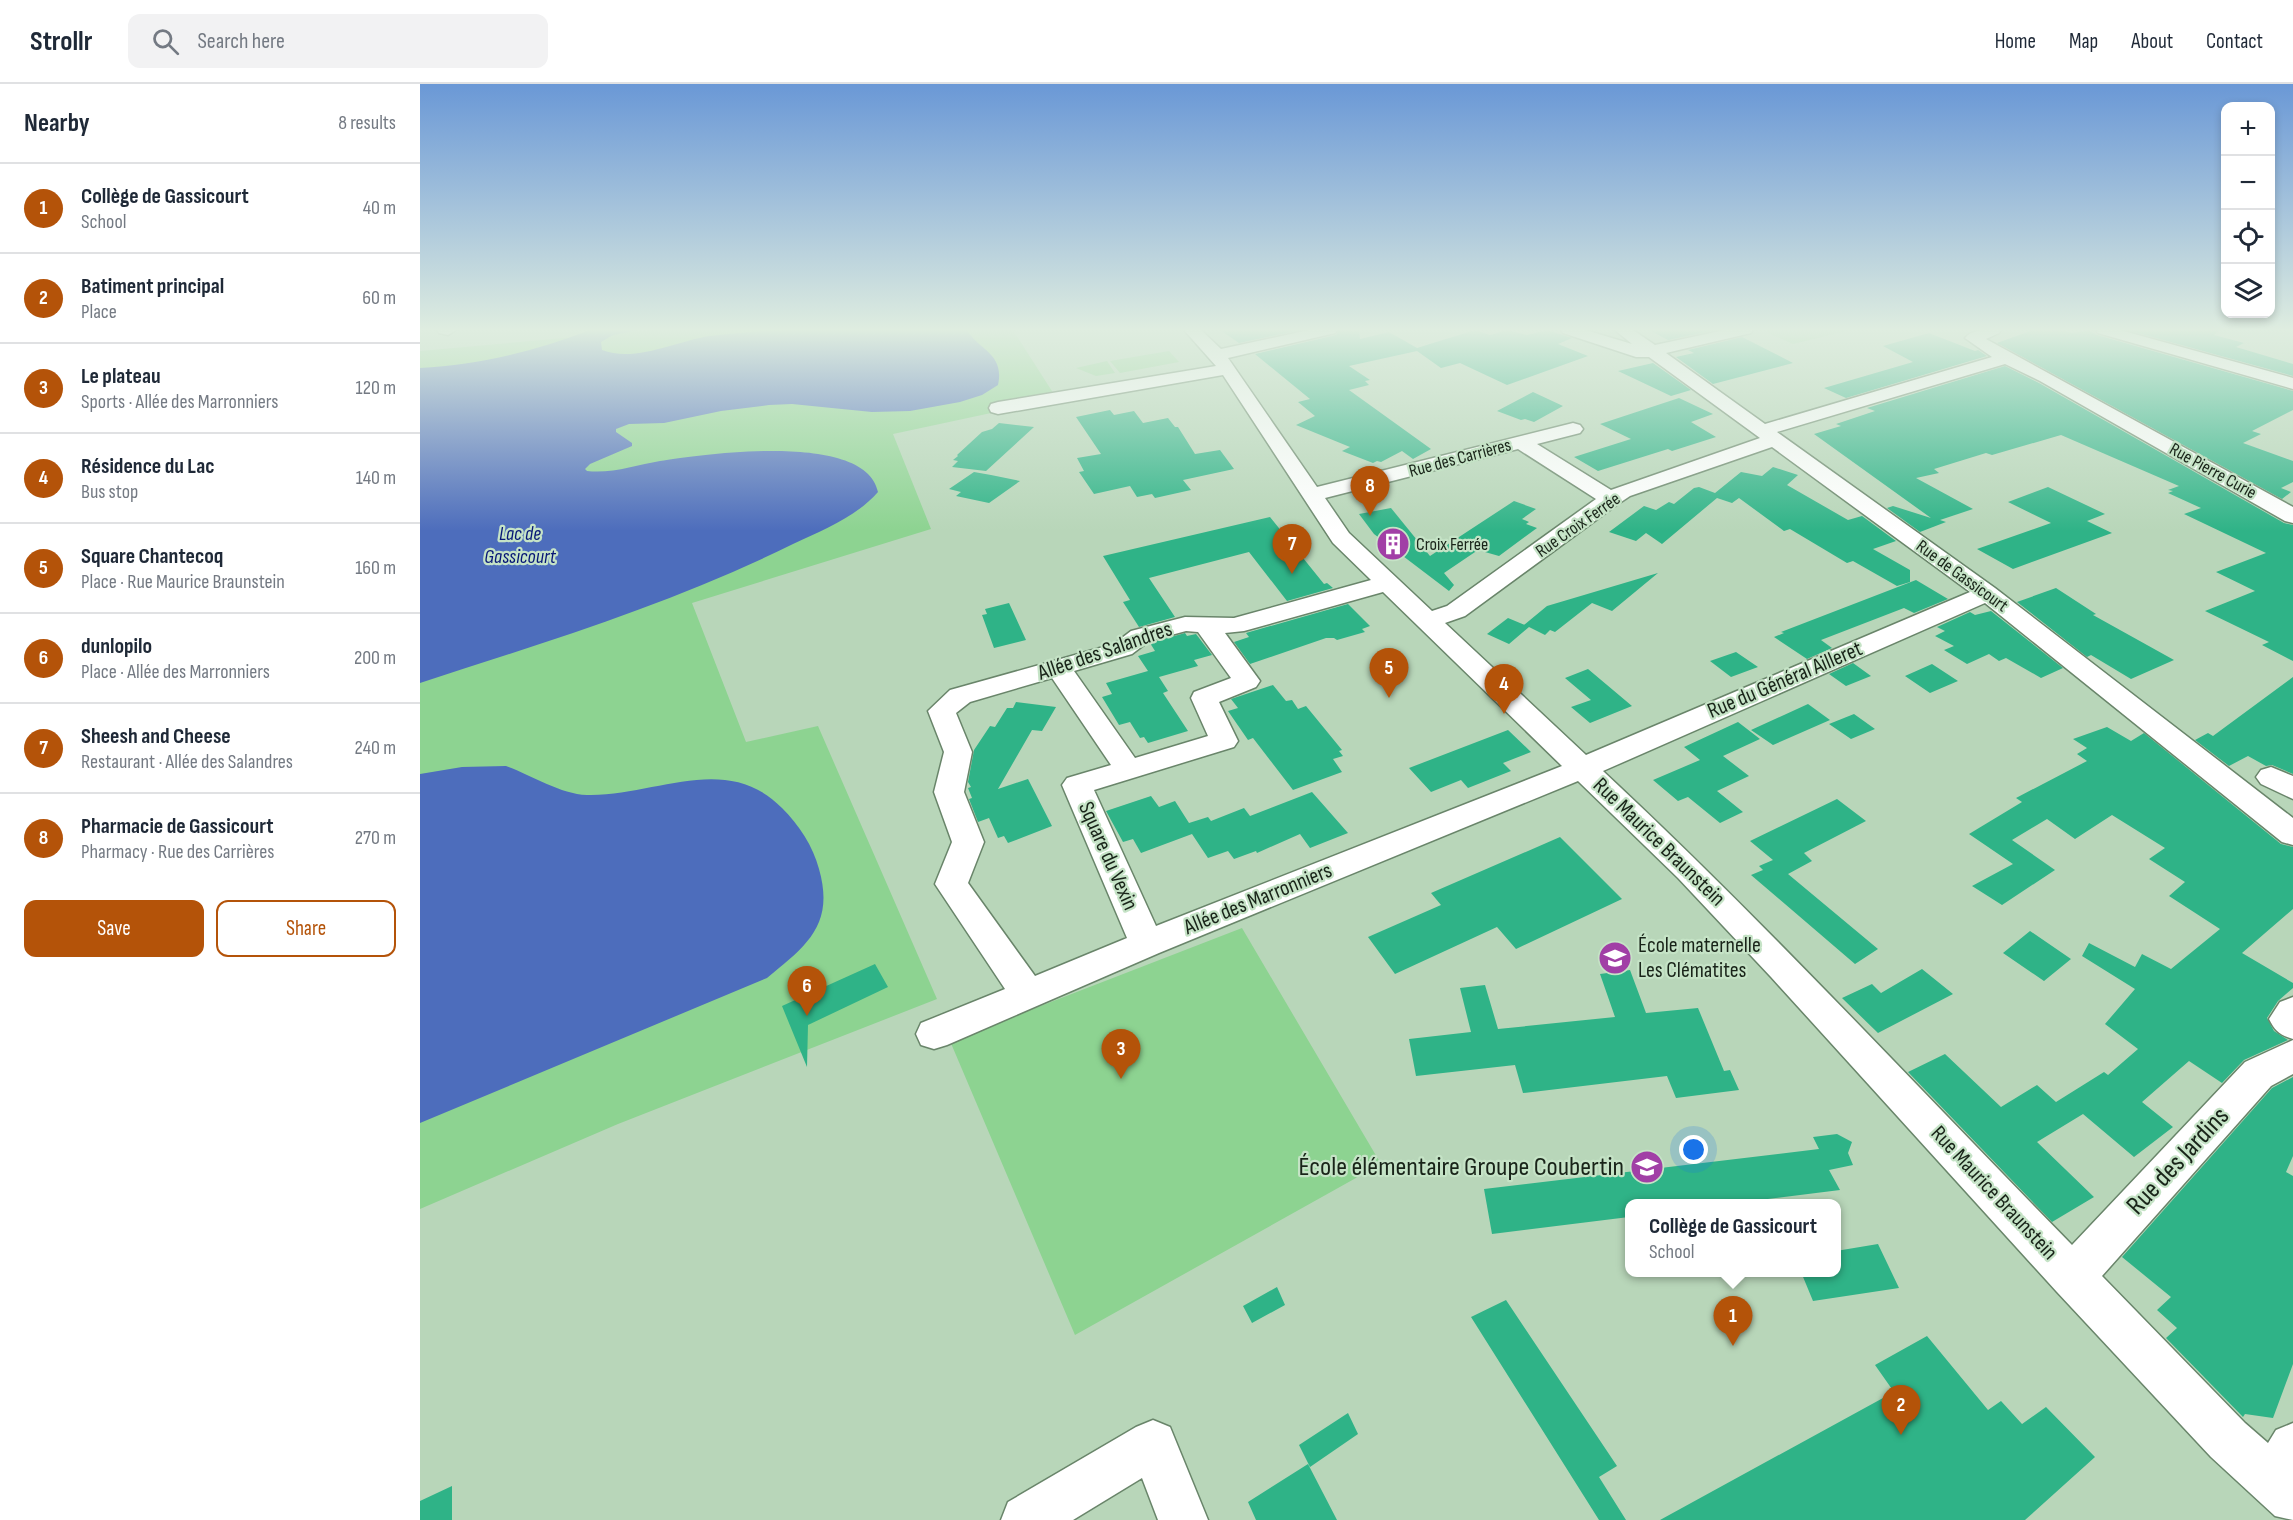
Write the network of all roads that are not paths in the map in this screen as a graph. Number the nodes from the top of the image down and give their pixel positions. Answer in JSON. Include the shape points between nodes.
{"nodes":[{"id":1,"x":1052,"y":397,"type":"edge"},
{"id":2,"x":1246,"y":397,"type":"edge"},
{"id":3,"x":1715,"y":397,"type":"edge"},
{"id":4,"x":1886,"y":397,"type":"edge"},
{"id":5,"x":2083,"y":397,"type":"edge"},
{"id":6,"x":998,"y":408,"type":"dead end"},
{"id":7,"x":1573,"y":429,"type":"dead end"},
{"id":8,"x":1769,"y":435,"type":"junction"},
{"id":9,"x":1520,"y":442,"type":"junction"},
{"id":10,"x":1311,"y":494,"type":"junction"},
{"id":11,"x":1610,"y":499,"type":"junction"},
{"id":12,"x":2293,"y":516,"type":"edge"},
{"id":13,"x":1386,"y":583,"type":"junction"},
{"id":14,"x":1987,"y":593,"type":"junction"},
{"id":15,"x":1426,"y":621,"type":"junction"},
{"id":16,"x":1204,"y":624,"type":"junction"},
{"id":17,"x":1059,"y":668,"type":"junction"},
{"id":18,"x":1583,"y":768,"type":"junction"},
{"id":19,"x":1129,"y":770,"type":"junction"},
{"id":20,"x":2293,"y":834,"type":"edge"},
{"id":21,"x":1147,"y":944,"type":"junction"},
{"id":22,"x":1028,"y":994,"type":"junction"},
{"id":23,"x":2293,"y":1012,"type":"edge"},
{"id":24,"x":2293,"y":1024,"type":"edge"},
{"id":25,"x":934,"y":1034,"type":"dead end"},
{"id":26,"x":2293,"y":1056,"type":"edge"},
{"id":27,"x":2072,"y":1277,"type":"junction"},
{"id":28,"x":2286,"y":1476,"type":"edge"},
{"id":29,"x":1026,"y":1520,"type":"edge"},
{"id":30,"x":1184,"y":1520,"type":"edge"}],
"edges":[{"from":1,"to":6,"type":"street"},
{"from":2,"to":10,"type":"street","name":"Rue Maurice Braunstein"},
{"from":3,"to":8,"type":"street","name":"Rue de Gassicourt"},
{"from":4,"to":8,"type":"street","name":"Rue Croix Ferrée"},
{"from":5,"to":12,"type":"street","name":"Rue Pierre Curie"},
{"from":7,"to":9,"type":"street","name":"Rue des Carrières"},
{"from":8,"to":11,"type":"street","name":"Rue Croix Ferrée"},
{"from":8,"to":14,"type":"street","name":"Rue de Gassicourt"},
{"from":9,"to":10,"type":"street","name":"Rue des Carrières"},
{"from":9,"to":11,"type":"street"},
{"from":10,"to":13,"type":"street","name":"Rue Maurice Braunstein","via":[[1341,538]]},
{"from":11,"to":15,"type":"street","name":"Rue Croix Ferrée","via":[[1456,611]]},
{"from":13,"to":15,"type":"street","name":"Rue Maurice Braunstein"},
{"from":13,"to":16,"type":"street","name":"Allée des Salandres","via":[[1235,626]]},
{"from":14,"to":18,"type":"street","name":"Rue du Général Ailleret"},
{"from":14,"to":20,"type":"street","name":"Rue de Gassicourt"},
{"from":15,"to":18,"type":"street","name":"Rue Maurice Braunstein"},
{"from":16,"to":17,"type":"street","name":"Allée des Salandres","via":[[1185,624],[1140,636],[1123,649]]},
{"from":16,"to":19,"type":"street","name":"Square du Vexin","via":[[1247,681],[1204,698],[1224,741]]},
{"from":17,"to":19,"type":"street"},
{"from":17,"to":22,"type":"street","name":"Allée des Salandres","via":[[960,696],[942,711],[958,752],[949,792],[968,842],[951,884]]},
{"from":18,"to":21,"type":"street","name":"Allée des Marronniers"},
{"from":18,"to":27,"type":"street","name":"Rue Maurice Braunstein","via":[[1783,967]]},
{"from":19,"to":21,"type":"street","name":"Square du Vexin","via":[[1077,786]]},
{"from":21,"to":22,"type":"street","name":"Allée des Marronniers"},
{"from":22,"to":25,"type":"street","name":"Allée des Marronniers"},
{"from":23,"to":24,"type":"street","via":[[2287,1019]]},
{"from":26,"to":27,"type":"street","name":"Rue des Jardins","via":[[2258,1074]]},
{"from":27,"to":28,"type":"street","name":"Rue Maurice Braunstein","via":[[2228,1440]]},
{"from":29,"to":30,"type":"street","via":[[1153,1444]]}]}
